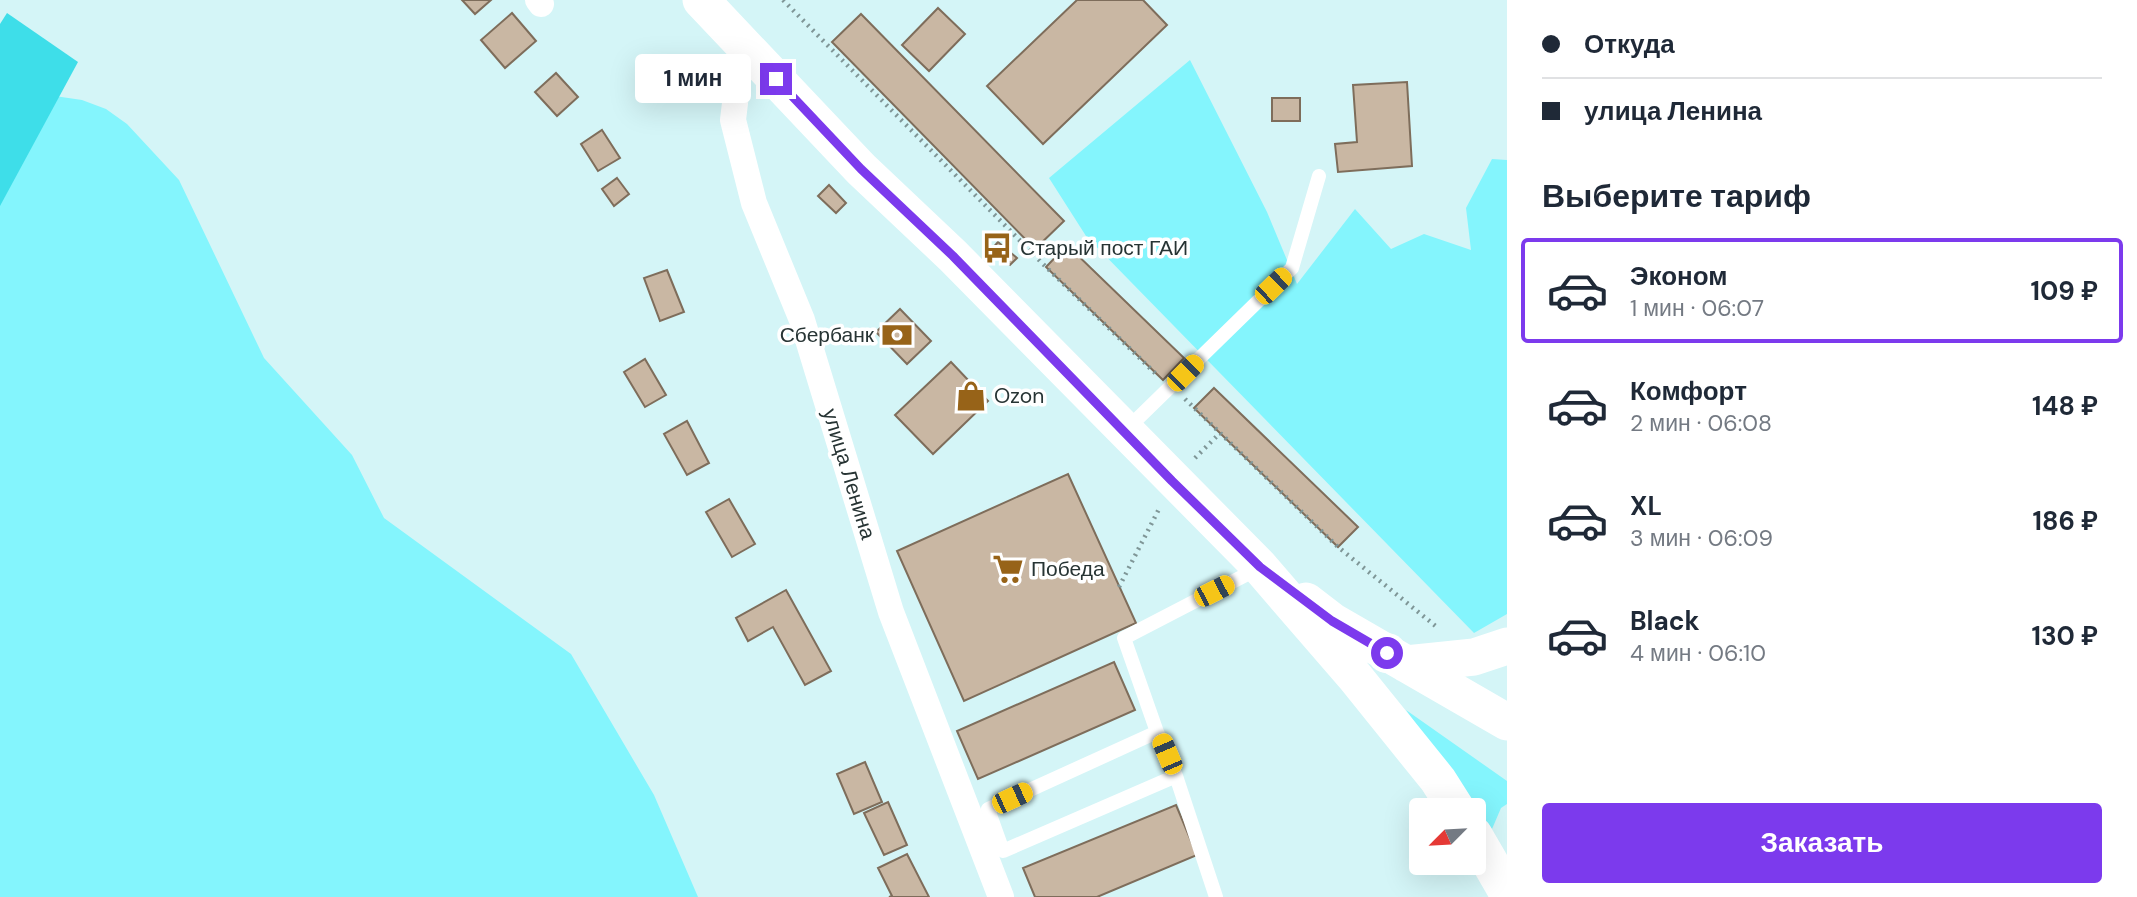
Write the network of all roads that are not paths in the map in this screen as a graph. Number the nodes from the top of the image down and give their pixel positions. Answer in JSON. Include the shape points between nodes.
{"nodes":[{"id":1,"x":701,"y":0,"type":"edge"},
{"id":2,"x":742,"y":44,"type":"junction"},
{"id":3,"x":1319,"y":176,"type":"dead end"},
{"id":4,"x":1124,"y":432,"type":"junction"},
{"id":5,"x":1260,"y":567,"type":"junction"},
{"id":6,"x":1490,"y":651,"type":"edge"},
{"id":7,"x":1406,"y":664,"type":"junction"},
{"id":8,"x":1507,"y":722,"type":"edge"},
{"id":9,"x":1157,"y":732,"type":"junction"},
{"id":10,"x":1177,"y":776,"type":"junction"},
{"id":11,"x":1449,"y":798,"type":"edge"},
{"id":12,"x":1507,"y":832,"type":"edge"},
{"id":13,"x":1486,"y":855,"type":"edge"},
{"id":14,"x":1502,"y":882,"type":"edge"},
{"id":15,"x":1001,"y":897,"type":"edge"},
{"id":16,"x":1216,"y":897,"type":"edge"}],
"edges":[{"from":1,"to":2,"type":"main road"},
{"from":2,"to":4,"type":"main road"},
{"from":2,"to":15,"type":"street","name":"улица Ленина","via":[[733,120],[754,203],[802,320],[891,612]]},
{"from":3,"to":4,"type":"lane","via":[[1292,268]]},
{"from":4,"to":5,"type":"main road"},
{"from":5,"to":7,"type":"main road","via":[[1332,621]]},
{"from":5,"to":9,"type":"lane","via":[[1124,638]]},
{"from":5,"to":11,"type":"main road","via":[[1355,677]]},
{"from":6,"to":7,"type":"main road"},
{"from":7,"to":8,"type":"main road"},
{"from":9,"to":10,"type":"lane"},
{"from":9,"to":10,"type":"lane","via":[[988,809],[1003,851]]},
{"from":10,"to":16,"type":"lane"},
{"from":12,"to":14,"type":"main road"},
{"from":13,"to":14,"type":"main road"}]}
